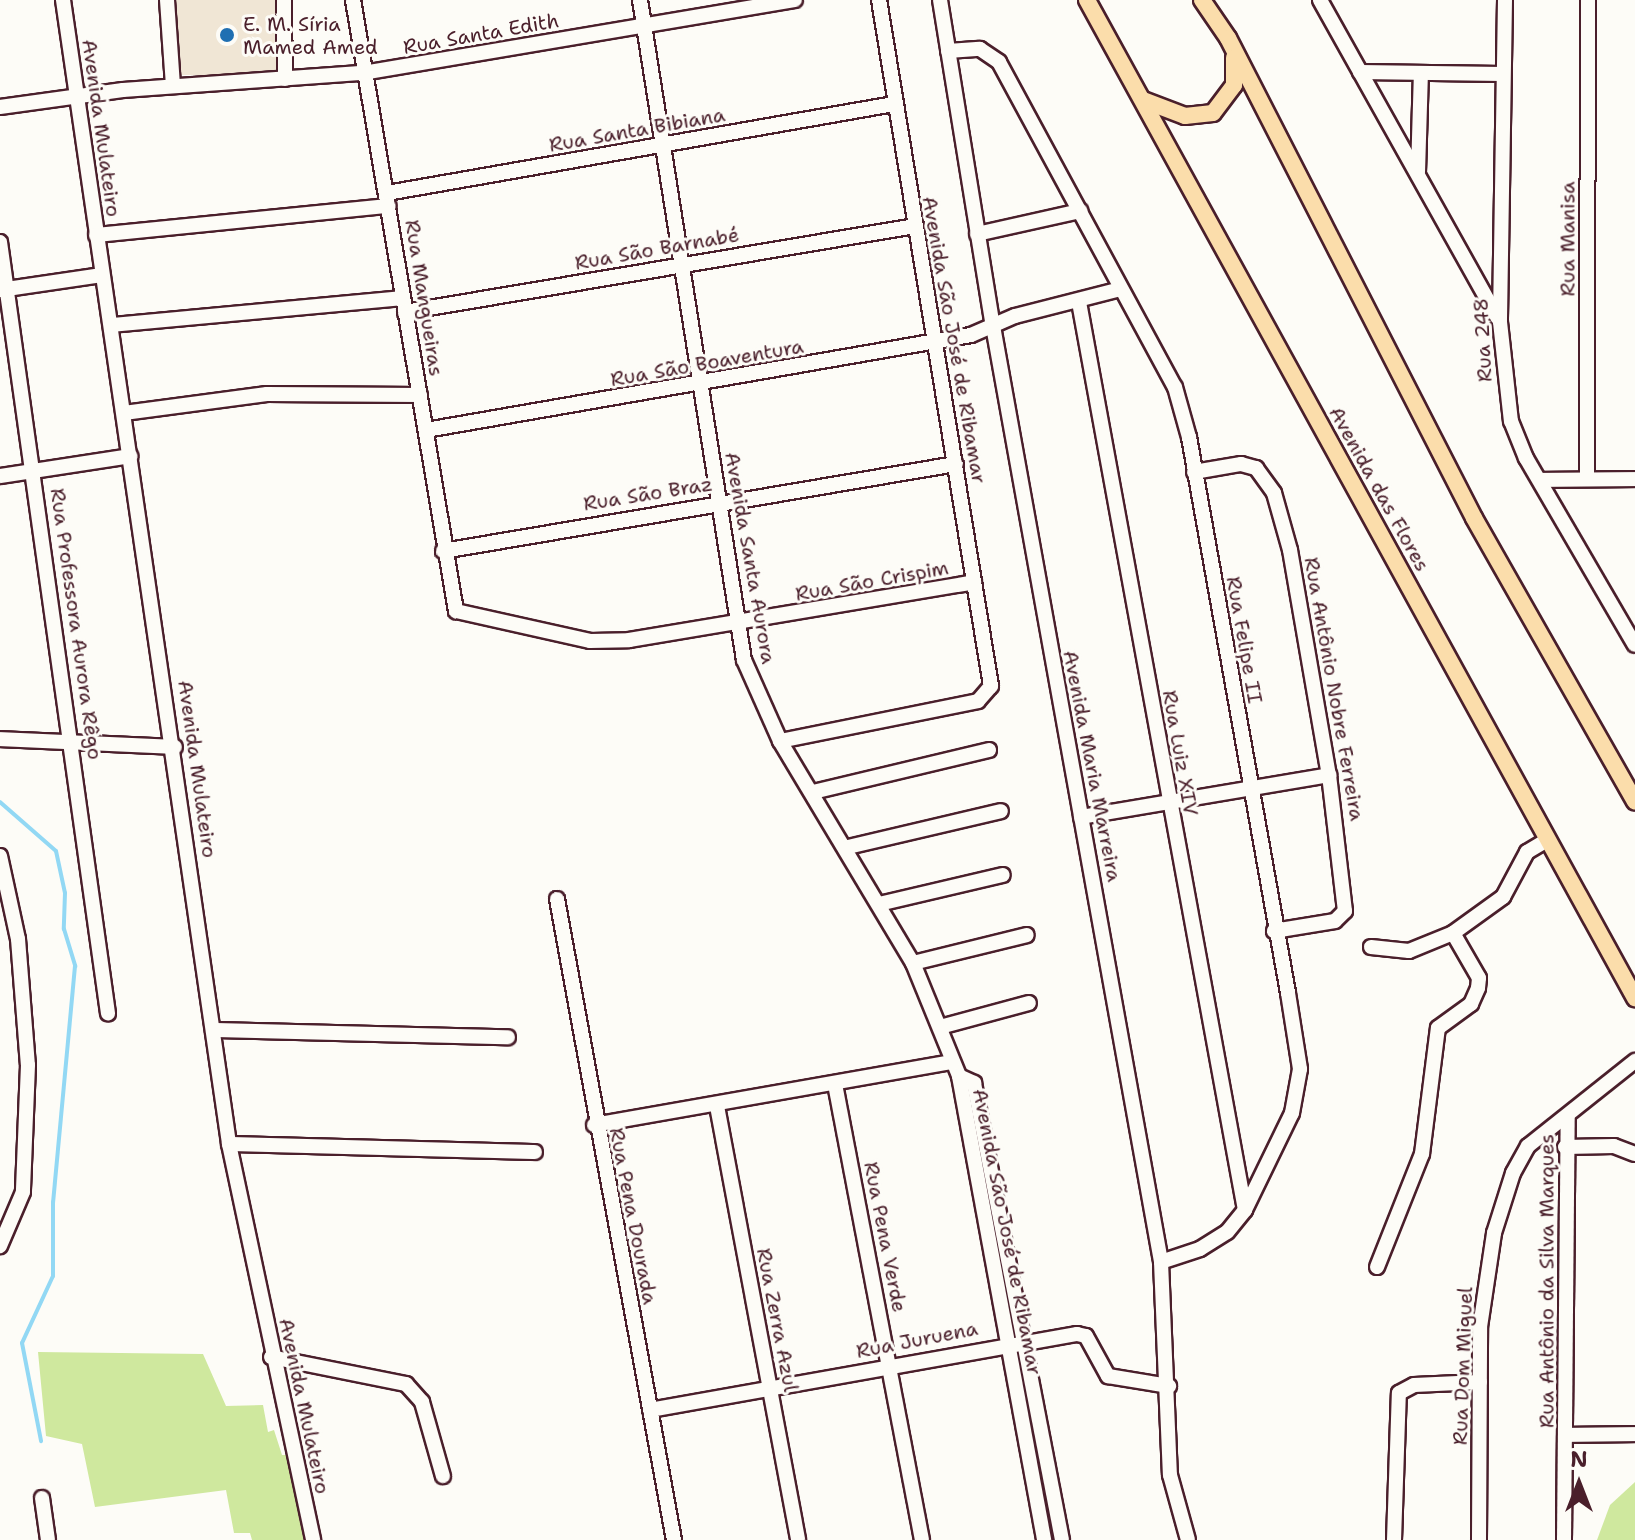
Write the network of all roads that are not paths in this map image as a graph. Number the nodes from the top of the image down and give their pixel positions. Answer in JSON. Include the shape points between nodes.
{"nodes":[{"id":1,"x":63,"y":0,"type":"edge"},
{"id":2,"x":167,"y":0,"type":"edge"},
{"id":3,"x":284,"y":0,"type":"edge"},
{"id":4,"x":353,"y":0,"type":"edge"},
{"id":5,"x":640,"y":0,"type":"edge"},
{"id":6,"x":795,"y":0,"type":"edge"},
{"id":7,"x":879,"y":0,"type":"edge"},
{"id":8,"x":940,"y":0,"type":"edge"},
{"id":9,"x":1087,"y":0,"type":"edge"},
{"id":10,"x":1202,"y":0,"type":"edge"},
{"id":11,"x":1320,"y":0,"type":"edge"},
{"id":12,"x":1505,"y":0,"type":"edge"},
{"id":13,"x":1588,"y":0,"type":"edge"},
{"id":14,"x":644,"y":26,"type":"junction"},
{"id":15,"x":1228,"y":38,"type":"junction"},
{"id":16,"x":948,"y":51,"type":"junction"},
{"id":17,"x":1360,"y":72,"type":"junction"},
{"id":18,"x":363,"y":73,"type":"junction"},
{"id":19,"x":1421,"y":73,"type":"junction"},
{"id":20,"x":1502,"y":74,"type":"junction"},
{"id":21,"x":285,"y":79,"type":"junction"},
{"id":22,"x":173,"y":86,"type":"junction"},
{"id":23,"x":75,"y":95,"type":"junction"},
{"id":24,"x":1141,"y":99,"type":"junction"},
{"id":25,"x":894,"y":104,"type":"junction"},
{"id":26,"x":0,"y":107,"type":"edge"},
{"id":27,"x":662,"y":146,"type":"junction"},
{"id":28,"x":1418,"y":172,"type":"junction"},
{"id":29,"x":388,"y":200,"type":"junction"},
{"id":30,"x":1080,"y":211,"type":"junction"},
{"id":31,"x":915,"y":226,"type":"junction"},
{"id":32,"x":977,"y":234,"type":"junction"},
{"id":33,"x":96,"y":235,"type":"junction"},
{"id":34,"x":0,"y":242,"type":"edge"},
{"id":35,"x":681,"y":265,"type":"junction"},
{"id":36,"x":102,"y":275,"type":"junction"},
{"id":37,"x":2,"y":289,"type":"edge"},
{"id":38,"x":1121,"y":289,"type":"junction"},
{"id":39,"x":1079,"y":302,"type":"junction"},
{"id":40,"x":404,"y":305,"type":"junction"},
{"id":41,"x":1500,"y":322,"type":"junction"},
{"id":42,"x":112,"y":325,"type":"junction"},
{"id":43,"x":993,"y":326,"type":"junction"},
{"id":44,"x":938,"y":341,"type":"junction"},
{"id":45,"x":700,"y":384,"type":"junction"},
{"id":46,"x":420,"y":395,"type":"junction"},
{"id":47,"x":124,"y":413,"type":"junction"},
{"id":48,"x":426,"y":430,"type":"junction"},
{"id":49,"x":130,"y":456,"type":"junction"},
{"id":50,"x":956,"y":464,"type":"junction"},
{"id":51,"x":35,"y":472,"type":"junction"},
{"id":52,"x":1194,"y":472,"type":"junction"},
{"id":53,"x":0,"y":476,"type":"edge"},
{"id":54,"x":1587,"y":479,"type":"junction"},
{"id":55,"x":1635,"y":479,"type":"edge"},
{"id":56,"x":1540,"y":480,"type":"junction"},
{"id":57,"x":719,"y":503,"type":"junction"},
{"id":58,"x":443,"y":551,"type":"junction"},
{"id":59,"x":974,"y":582,"type":"junction"},
{"id":60,"x":452,"y":603,"type":"joint"},
{"id":61,"x":1630,"y":625,"type":"edge"},
{"id":62,"x":737,"y":626,"type":"junction"},
{"id":63,"x":1635,"y":645,"type":"edge"},
{"id":64,"x":0,"y":739,"type":"edge"},
{"id":65,"x":780,"y":741,"type":"junction"},
{"id":66,"x":72,"y":742,"type":"junction"},
{"id":67,"x":175,"y":747,"type":"junction"},
{"id":68,"x":989,"y":750,"type":"dead end"},
{"id":69,"x":1329,"y":775,"type":"junction"},
{"id":70,"x":1249,"y":789,"type":"junction"},
{"id":71,"x":813,"y":792,"type":"junction"},
{"id":72,"x":1168,"y":801,"type":"junction"},
{"id":73,"x":1635,"y":801,"type":"edge"},
{"id":74,"x":1001,"y":811,"type":"dead end"},
{"id":75,"x":1081,"y":817,"type":"junction"},
{"id":76,"x":1545,"y":841,"type":"junction"},
{"id":77,"x":848,"y":847,"type":"junction"},
{"id":78,"x":0,"y":856,"type":"edge"},
{"id":79,"x":1003,"y":875,"type":"dead end"},
{"id":80,"x":557,"y":899,"type":"dead end"},
{"id":81,"x":879,"y":904,"type":"junction"},
{"id":82,"x":1274,"y":931,"type":"junction"},
{"id":83,"x":1453,"y":933,"type":"junction"},
{"id":84,"x":1027,"y":935,"type":"dead end"},
{"id":85,"x":1371,"y":947,"type":"dead end"},
{"id":86,"x":913,"y":963,"type":"junction"},
{"id":87,"x":1635,"y":998,"type":"edge"},
{"id":88,"x":1029,"y":1003,"type":"dead end"},
{"id":89,"x":108,"y":1013,"type":"dead end"},
{"id":90,"x":940,"y":1027,"type":"junction"},
{"id":91,"x":213,"y":1030,"type":"junction"},
{"id":92,"x":508,"y":1037,"type":"dead end"},
{"id":93,"x":1635,"y":1061,"type":"edge"},
{"id":94,"x":956,"y":1069,"type":"junction"},
{"id":95,"x":835,"y":1084,"type":"junction"},
{"id":96,"x":717,"y":1106,"type":"junction"},
{"id":97,"x":1568,"y":1118,"type":"junction"},
{"id":98,"x":594,"y":1125,"type":"junction"},
{"id":99,"x":229,"y":1144,"type":"junction"},
{"id":100,"x":1565,"y":1147,"type":"junction"},
{"id":101,"x":535,"y":1152,"type":"dead end"},
{"id":102,"x":1635,"y":1154,"type":"edge"},
{"id":103,"x":1245,"y":1210,"type":"junction"},
{"id":104,"x":0,"y":1246,"type":"edge"},
{"id":105,"x":1161,"y":1262,"type":"junction"},
{"id":106,"x":1377,"y":1267,"type":"dead end"},
{"id":107,"x":1026,"y":1341,"type":"junction"},
{"id":108,"x":1008,"y":1344,"type":"junction"},
{"id":109,"x":271,"y":1357,"type":"junction"},
{"id":110,"x":890,"y":1366,"type":"junction"},
{"id":111,"x":1480,"y":1382,"type":"junction"},
{"id":112,"x":1169,"y":1386,"type":"junction"},
{"id":113,"x":769,"y":1388,"type":"junction"},
{"id":114,"x":650,"y":1410,"type":"junction"},
{"id":115,"x":1635,"y":1434,"type":"edge"},
{"id":116,"x":1566,"y":1435,"type":"junction"},
{"id":117,"x":443,"y":1476,"type":"dead end"},
{"id":118,"x":42,"y":1498,"type":"dead end"},
{"id":119,"x":48,"y":1540,"type":"edge"},
{"id":120,"x":313,"y":1540,"type":"edge"},
{"id":121,"x":674,"y":1540,"type":"edge"},
{"id":122,"x":798,"y":1540,"type":"edge"},
{"id":123,"x":922,"y":1540,"type":"edge"},
{"id":124,"x":1044,"y":1540,"type":"edge"},
{"id":125,"x":1062,"y":1540,"type":"edge"},
{"id":126,"x":1188,"y":1540,"type":"edge"},
{"id":127,"x":1394,"y":1540,"type":"edge"},
{"id":128,"x":1479,"y":1540,"type":"edge"},
{"id":129,"x":1564,"y":1540,"type":"edge"}],
"edges":[{"from":1,"to":23,"type":"street","name":"Avenida Mulateiro"},
{"from":2,"to":22,"type":"street"},
{"from":3,"to":21,"type":"street"},
{"from":4,"to":18,"type":"street","name":"Rua Mangueiras"},
{"from":5,"to":14,"type":"street","name":"Avenida Santa Aurora"},
{"from":6,"to":14,"type":"street","name":"Rua Santa Edith"},
{"from":7,"to":25,"type":"street","name":"Avenida São José de Ribamar"},
{"from":8,"to":16,"type":"street","name":"Avenida Maria Marreira"},
{"from":9,"to":24,"type":"main road","name":"Avenida das Flores"},
{"from":10,"to":15,"type":"main road"},
{"from":11,"to":17,"type":"street"},
{"from":12,"to":20,"type":"street","name":"Rua 248"},
{"from":13,"to":54,"type":"street","name":"Rua Manisa"},
{"from":14,"to":18,"type":"street","name":"Rua Santa Edith"},
{"from":14,"to":27,"type":"street","name":"Avenida Santa Aurora"},
{"from":15,"to":24,"type":"main road","via":[[1237,67],[1234,85],[1213,113],[1185,116]]},
{"from":15,"to":73,"type":"main road","via":[[1460,491]]},
{"from":16,"to":30,"type":"street","name":"Rua Felipe II","via":[[980,49],[999,62]]},
{"from":16,"to":32,"type":"street","name":"Avenida Maria Marreira"},
{"from":17,"to":19,"type":"street"},
{"from":17,"to":28,"type":"street"},
{"from":18,"to":21,"type":"street","name":"Rua Santa Edith"},
{"from":18,"to":29,"type":"street","name":"Rua Mangueiras"},
{"from":19,"to":20,"type":"street"},
{"from":19,"to":28,"type":"street"},
{"from":20,"to":41,"type":"street","name":"Rua 248"},
{"from":21,"to":22,"type":"street","name":"Rua Santa Edith"},
{"from":22,"to":23,"type":"street","name":"Rua Santa Edith"},
{"from":23,"to":26,"type":"street"},
{"from":23,"to":33,"type":"street","name":"Avenida Mulateiro"},
{"from":24,"to":76,"type":"main road","name":"Avenida das Flores"},
{"from":25,"to":27,"type":"street","name":"Rua Santa Bibiana"},
{"from":25,"to":31,"type":"street","name":"Avenida São José de Ribamar"},
{"from":27,"to":29,"type":"street","name":"Rua Santa Bibiana"},
{"from":27,"to":35,"type":"street","name":"Avenida Santa Aurora"},
{"from":28,"to":41,"type":"street"},
{"from":29,"to":33,"type":"street","name":"Rua Santa Bibiana"},
{"from":29,"to":40,"type":"street","name":"Rua Mangueiras"},
{"from":30,"to":32,"type":"street"},
{"from":30,"to":38,"type":"street","name":"Rua Felipe II"},
{"from":31,"to":35,"type":"street","name":"Rua São Barnabé"},
{"from":31,"to":44,"type":"street","name":"Avenida São José de Ribamar"},
{"from":32,"to":43,"type":"street","name":"Avenida Maria Marreira"},
{"from":33,"to":36,"type":"street","name":"Avenida Mulateiro"},
{"from":34,"to":37,"type":"street","name":"Rua Professora Aurora Rêgo"},
{"from":35,"to":40,"type":"street","name":"Rua São Barnabé"},
{"from":35,"to":45,"type":"street","name":"Avenida Santa Aurora"},
{"from":36,"to":37,"type":"street"},
{"from":36,"to":42,"type":"street","name":"Avenida Mulateiro"},
{"from":37,"to":51,"type":"street","name":"Rua Professora Aurora Rêgo"},
{"from":38,"to":39,"type":"street","name":"Rua São Boaventura"},
{"from":38,"to":52,"type":"street","name":"Rua Felipe II","via":[[1175,387]]},
{"from":39,"to":43,"type":"street","name":"Rua São Boaventura"},
{"from":39,"to":72,"type":"street","name":"Rua Luiz XIV"},
{"from":40,"to":42,"type":"street","name":"Rua São Barnabé"},
{"from":40,"to":46,"type":"street","name":"Rua Mangueiras"},
{"from":41,"to":56,"type":"street","name":"Rua 248","via":[[1511,421]]},
{"from":42,"to":47,"type":"street","name":"Avenida Mulateiro"},
{"from":43,"to":44,"type":"street","name":"Rua São Boaventura"},
{"from":43,"to":75,"type":"street","name":"Avenida Maria Marreira"},
{"from":44,"to":45,"type":"street","name":"Rua São Boaventura"},
{"from":44,"to":50,"type":"street","name":"Avenida São José de Ribamar"},
{"from":45,"to":48,"type":"street","name":"Rua São Boaventura"},
{"from":45,"to":57,"type":"street","name":"Avenida Santa Aurora"},
{"from":46,"to":47,"type":"street","via":[[267,394]]},
{"from":46,"to":48,"type":"street","name":"Rua Mangueiras"},
{"from":47,"to":49,"type":"street","name":"Avenida Mulateiro"},
{"from":48,"to":58,"type":"street","name":"Rua Mangueiras"},
{"from":49,"to":51,"type":"street"},
{"from":49,"to":67,"type":"street","name":"Avenida Mulateiro"},
{"from":50,"to":57,"type":"street","name":"Rua São Braz"},
{"from":50,"to":59,"type":"street","name":"Avenida São José de Ribamar"},
{"from":51,"to":53,"type":"street"},
{"from":51,"to":66,"type":"street","name":"Rua Professora Aurora Rêgo"},
{"from":52,"to":69,"type":"street","name":"Rua Antônio Nobre Ferreira","via":[[1241,464],[1256,468],[1274,493],[1290,550]]},
{"from":52,"to":70,"type":"street","name":"Rua Felipe II"},
{"from":54,"to":55,"type":"street"},
{"from":54,"to":56,"type":"street"},
{"from":56,"to":61,"type":"street","name":"Rua 248"},
{"from":57,"to":58,"type":"street","name":"Rua São Braz"},
{"from":57,"to":62,"type":"street","name":"Avenida Santa Aurora"},
{"from":58,"to":60,"type":"street","name":"Rua Mangueiras"},
{"from":59,"to":62,"type":"street","name":"Rua São Crispim"},
{"from":59,"to":65,"type":"street","name":"Avenida São José de Ribamar","via":[[991,686],[978,701]]},
{"from":60,"to":62,"type":"street","name":"Rua São Crispim","via":[[463,614],[590,641]]},
{"from":61,"to":63,"type":"street","name":"Rua 248"},
{"from":62,"to":65,"type":"street","name":"Avenida Santa Aurora","via":[[756,694]]},
{"from":64,"to":66,"type":"street"},
{"from":65,"to":71,"type":"street","name":"Avenida Santa Aurora"},
{"from":66,"to":67,"type":"street"},
{"from":66,"to":89,"type":"street","name":"Rua Professora Aurora Rêgo"},
{"from":67,"to":91,"type":"street","name":"Avenida Mulateiro"},
{"from":68,"to":71,"type":"street"},
{"from":69,"to":70,"type":"street"},
{"from":69,"to":82,"type":"street","name":"Rua Antônio Nobre Ferreira","via":[[1345,911],[1335,921]]},
{"from":70,"to":72,"type":"street"},
{"from":70,"to":82,"type":"street","name":"Rua Felipe II"},
{"from":71,"to":77,"type":"street","name":"Avenida Santa Aurora"},
{"from":72,"to":75,"type":"street"},
{"from":72,"to":103,"type":"street","name":"Rua Luiz XIV"},
{"from":74,"to":77,"type":"street"},
{"from":75,"to":105,"type":"street","name":"Avenida Maria Marreira"},
{"from":76,"to":83,"type":"street","via":[[1527,852],[1503,897]]},
{"from":76,"to":87,"type":"main road","name":"Avenida das Flores"},
{"from":77,"to":81,"type":"street","name":"Avenida Santa Aurora"},
{"from":78,"to":104,"type":"street","via":[[18,939],[28,1065],[27,1169],[12,1224]]},
{"from":79,"to":81,"type":"street"},
{"from":80,"to":98,"type":"street","name":"Rua Pena Dourada"},
{"from":81,"to":86,"type":"street","name":"Avenida Santa Aurora"},
{"from":82,"to":103,"type":"street","name":"Rua Felipe II","via":[[1300,1069],[1298,1091]]},
{"from":83,"to":85,"type":"street","via":[[1409,951]]},
{"from":83,"to":106,"type":"street","via":[[1479,978],[1478,988],[1471,1004],[1438,1028],[1422,1154]]},
{"from":84,"to":86,"type":"street"},
{"from":86,"to":90,"type":"street","name":"Avenida Santa Aurora"},
{"from":88,"to":90,"type":"street"},
{"from":90,"to":94,"type":"street","name":"Avenida Santa Aurora"},
{"from":91,"to":92,"type":"street"},
{"from":91,"to":99,"type":"street","name":"Avenida Mulateiro"},
{"from":93,"to":97,"type":"street","name":"Rua Dom Miguel"},
{"from":94,"to":95,"type":"street"},
{"from":94,"to":107,"type":"street","name":"Avenida São José de Ribamar","via":[[974,1083]]},
{"from":94,"to":108,"type":"street","name":"Avenida São José de Ribamar"},
{"from":95,"to":96,"type":"street"},
{"from":95,"to":110,"type":"street","name":"Rua Pena Verde"},
{"from":96,"to":98,"type":"street"},
{"from":96,"to":113,"type":"street","name":"Rua Zerra Azul"},
{"from":97,"to":100,"type":"street","name":"Rua Antônio da Silva Marques"},
{"from":97,"to":111,"type":"street","name":"Rua Dom Miguel","via":[[1528,1146],[1513,1173],[1486,1278]]},
{"from":98,"to":114,"type":"street","name":"Rua Pena Dourada"},
{"from":99,"to":101,"type":"street"},
{"from":99,"to":109,"type":"street","name":"Avenida Mulateiro"},
{"from":100,"to":102,"type":"street","via":[[1614,1146]]},
{"from":100,"to":116,"type":"street","name":"Rua Antônio da Silva Marques"},
{"from":103,"to":105,"type":"street","name":"Rua Felipe II","via":[[1227,1232],[1200,1249]]},
{"from":105,"to":112,"type":"street","name":"Avenida Maria Marreira"},
{"from":107,"to":108,"type":"street","name":"Rua Juruena"},
{"from":107,"to":112,"type":"street","name":"Rua Juruena","via":[[1086,1336],[1108,1376]]},
{"from":107,"to":125,"type":"street","name":"Avenida São José de Ribamar"},
{"from":108,"to":110,"type":"street","name":"Rua Juruena"},
{"from":108,"to":124,"type":"street","name":"Avenida São José de Ribamar"},
{"from":109,"to":117,"type":"street","via":[[406,1384],[422,1402]]},
{"from":109,"to":120,"type":"street","name":"Avenida Mulateiro"},
{"from":110,"to":113,"type":"street","name":"Rua Juruena"},
{"from":110,"to":123,"type":"street","name":"Rua Pena Verde"},
{"from":111,"to":127,"type":"street","via":[[1414,1385],[1399,1393]]},
{"from":111,"to":128,"type":"street","name":"Rua Dom Miguel"},
{"from":112,"to":126,"type":"street","name":"Avenida Maria Marreira","via":[[1170,1475]]},
{"from":113,"to":114,"type":"street","name":"Rua Juruena"},
{"from":113,"to":122,"type":"street","name":"Rua Zerra Azul"},
{"from":114,"to":121,"type":"street","name":"Rua Pena Dourada"},
{"from":115,"to":116,"type":"street"},
{"from":116,"to":129,"type":"street","name":"Rua Antônio da Silva Marques"},
{"from":118,"to":119,"type":"street"}]}
